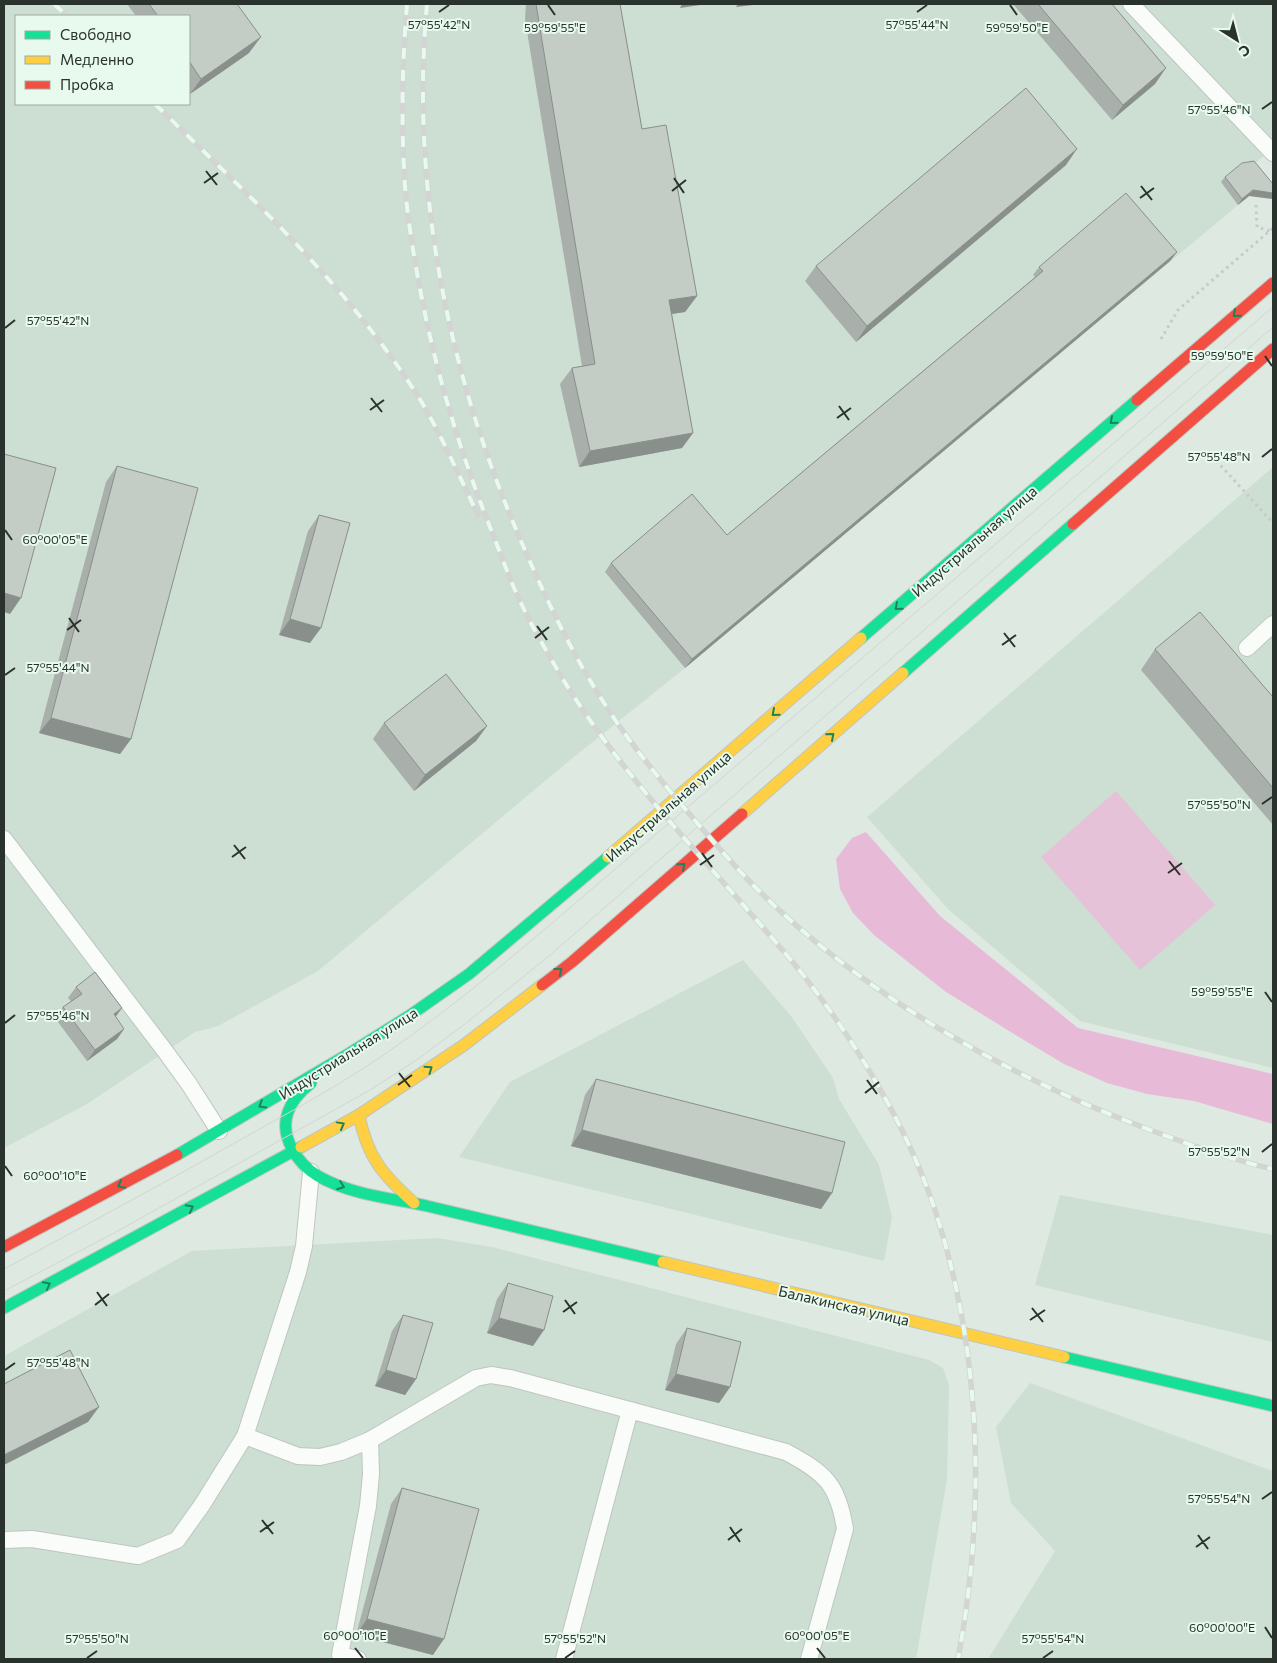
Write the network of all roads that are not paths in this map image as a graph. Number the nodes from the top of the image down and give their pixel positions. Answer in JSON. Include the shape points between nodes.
{"nodes":[{"id":1,"x":1131,"y":4,"type":"edge"},
{"id":2,"x":1273,"y":153,"type":"edge"},
{"id":3,"x":1273,"y":282,"type":"edge"},
{"id":4,"x":1273,"y":349,"type":"edge"},
{"id":5,"x":1273,"y":624,"type":"edge"},
{"id":6,"x":1247,"y":648,"type":"dead end"},
{"id":7,"x":4,"y":839,"type":"edge"},
{"id":8,"x":350,"y":1053,"type":"junction"},
{"id":9,"x":359,"y":1115,"type":"junction"},
{"id":10,"x":219,"y":1131,"type":"junction"},
{"id":11,"x":292,"y":1152,"type":"junction"},
{"id":12,"x":311,"y":1172,"type":"junction"},
{"id":13,"x":414,"y":1203,"type":"junction"},
{"id":14,"x":4,"y":1248,"type":"edge"},
{"id":15,"x":4,"y":1308,"type":"edge"},
{"id":16,"x":1273,"y":1406,"type":"edge"},
{"id":17,"x":630,"y":1410,"type":"junction"},
{"id":18,"x":245,"y":1436,"type":"junction"},
{"id":19,"x":370,"y":1440,"type":"junction"},
{"id":20,"x":4,"y":1540,"type":"edge"},
{"id":21,"x":340,"y":1657,"type":"edge"},
{"id":22,"x":358,"y":1659,"type":"edge"},
{"id":23,"x":564,"y":1659,"type":"edge"},
{"id":24,"x":809,"y":1659,"type":"edge"}],
"edges":[{"from":1,"to":2,"type":"lane"},
{"from":3,"to":8,"type":"main road","name":"Индустриальная улица","one_way":true,"via":[[562,897],[469,974]]},
{"from":9,"to":4,"type":"main road","one_way":true,"via":[[464,1045],[572,962]]},
{"from":5,"to":6,"type":"lane"},
{"from":7,"to":10,"type":"lane","via":[[165,1051]]},
{"from":8,"to":10,"type":"main road","name":"Индустриальная улица","one_way":true},
{"from":8,"to":11,"type":"main road","via":[[303,1089],[291,1104],[286,1127]]},
{"from":11,"to":9,"type":"main road","one_way":true},
{"from":9,"to":13,"type":"main road","via":[[366,1144],[376,1164]]},
{"from":10,"to":14,"type":"main road","name":"Индустриальная улица","one_way":true},
{"from":11,"to":12,"type":"main road","name":"Балакинская улица"},
{"from":15,"to":11,"type":"main road","one_way":true},
{"from":12,"to":13,"type":"main road","name":"Балакинская улица","one_way":true,"via":[[352,1190]]},
{"from":12,"to":18,"type":"lane","via":[[304,1246],[298,1272]]},
{"from":13,"to":16,"type":"main road","name":"Балакинская улица"},
{"from":17,"to":19,"type":"lane","via":[[491,1375],[476,1378]]},
{"from":17,"to":23,"type":"lane"},
{"from":17,"to":24,"type":"lane","via":[[786,1452],[822,1475],[836,1492],[845,1529]]},
{"from":18,"to":19,"type":"lane","via":[[298,1456],[320,1457]]},
{"from":18,"to":20,"type":"lane","via":[[177,1540],[138,1556],[32,1540]]},
{"from":19,"to":21,"type":"lane","via":[[368,1506]]},
{"from":21,"to":22,"type":"lane"}]}
